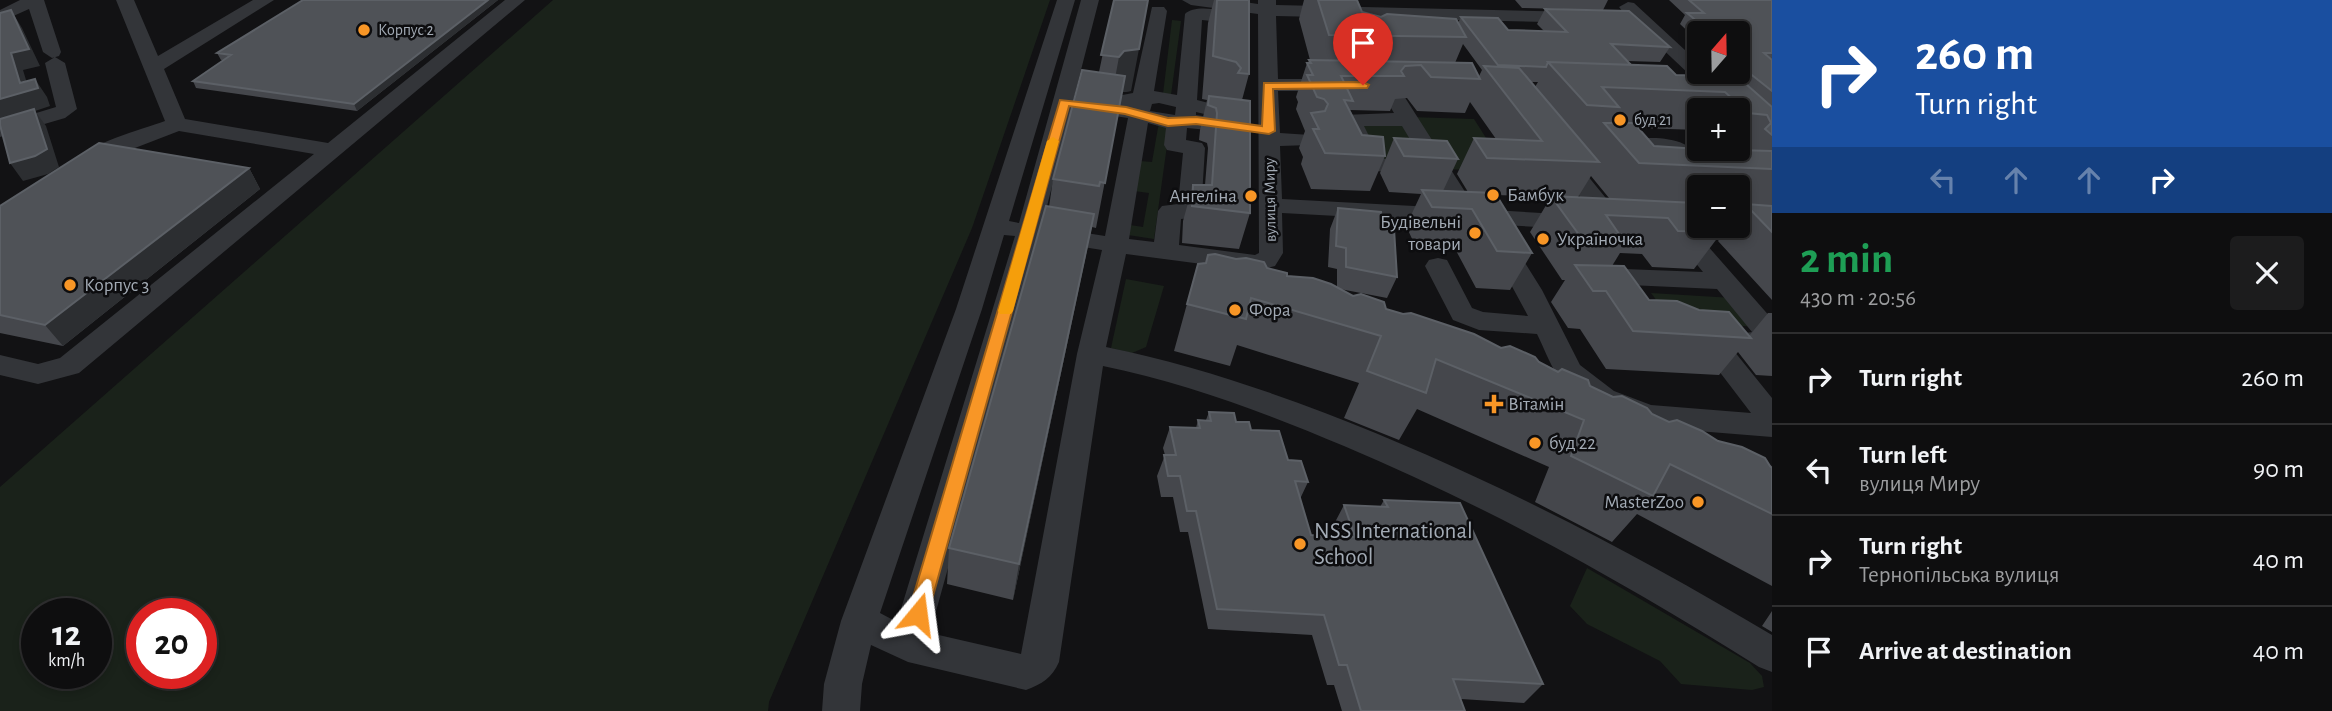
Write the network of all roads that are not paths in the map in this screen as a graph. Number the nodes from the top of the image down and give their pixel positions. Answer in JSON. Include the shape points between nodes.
{"nodes":[{"id":1,"x":32,"y":0,"type":"edge"},
{"id":2,"x":125,"y":0,"type":"edge"},
{"id":3,"x":265,"y":0,"type":"edge"},
{"id":4,"x":516,"y":0,"type":"edge"},
{"id":5,"x":1621,"y":0,"type":"edge"},
{"id":6,"x":1087,"y":1,"type":"edge"},
{"id":7,"x":1193,"y":4,"type":"edge"},
{"id":8,"x":1153,"y":6,"type":"edge"},
{"id":9,"x":0,"y":7,"type":"edge"},
{"id":10,"x":1267,"y":10,"type":"edge"},
{"id":11,"x":1339,"y":12,"type":"junction"},
{"id":12,"x":0,"y":17,"type":"edge"},
{"id":13,"x":1641,"y":19,"type":"junction"},
{"id":14,"x":1353,"y":31,"type":"edge"},
{"id":15,"x":153,"y":67,"type":"junction"},
{"id":16,"x":1387,"y":85,"type":"junction"},
{"id":17,"x":1268,"y":86,"type":"junction"},
{"id":18,"x":1414,"y":87,"type":"edge"},
{"id":19,"x":1065,"y":97,"type":"junction"},
{"id":20,"x":1726,"y":98,"type":"edge"},
{"id":21,"x":1140,"y":107,"type":"junction"},
{"id":22,"x":1183,"y":115,"type":"junction"},
{"id":23,"x":1409,"y":120,"type":"junction"},
{"id":24,"x":1750,"y":120,"type":"edge"},
{"id":25,"x":177,"y":124,"type":"junction"},
{"id":26,"x":1268,"y":129,"type":"junction"},
{"id":27,"x":0,"y":131,"type":"edge"},
{"id":28,"x":1302,"y":139,"type":"dead end"},
{"id":29,"x":1772,"y":141,"type":"edge"},
{"id":30,"x":331,"y":150,"type":"junction"},
{"id":31,"x":1585,"y":154,"type":"edge"},
{"id":32,"x":1687,"y":155,"type":"edge"},
{"id":33,"x":1612,"y":156,"type":"edge"},
{"id":34,"x":1694,"y":161,"type":"edge"},
{"id":35,"x":1655,"y":165,"type":"junction"},
{"id":36,"x":1438,"y":169,"type":"junction"},
{"id":37,"x":67,"y":175,"type":"edge"},
{"id":38,"x":1270,"y":212,"type":"junction"},
{"id":39,"x":1480,"y":219,"type":"junction"},
{"id":40,"x":995,"y":226,"type":"junction"},
{"id":41,"x":1644,"y":227,"type":"junction"},
{"id":42,"x":1029,"y":231,"type":"junction"},
{"id":43,"x":1772,"y":233,"type":"edge"},
{"id":44,"x":1115,"y":245,"type":"junction"},
{"id":45,"x":1166,"y":250,"type":"junction"},
{"id":46,"x":1438,"y":266,"type":"dead end"},
{"id":47,"x":1724,"y":281,"type":"junction"},
{"id":48,"x":1642,"y":323,"type":"edge"},
{"id":49,"x":1547,"y":326,"type":"junction"},
{"id":50,"x":1091,"y":354,"type":"junction"},
{"id":51,"x":0,"y":365,"type":"edge"},
{"id":52,"x":1772,"y":419,"type":"edge"},
{"id":53,"x":1772,"y":426,"type":"edge"},
{"id":54,"x":859,"y":621,"type":"junction"},
{"id":55,"x":908,"y":645,"type":"junction"},
{"id":56,"x":1772,"y":655,"type":"edge"},
{"id":57,"x":841,"y":711,"type":"edge"}],
"edges":[{"from":1,"to":9,"type":"street"},
{"from":1,"to":12,"type":"street"},
{"from":1,"to":27,"type":"street","via":[[67,109]]},
{"from":2,"to":15,"type":"street"},
{"from":3,"to":15,"type":"street"},
{"from":4,"to":30,"type":"street"},
{"from":5,"to":13,"type":"street"},
{"from":6,"to":19,"type":"street"},
{"from":6,"to":40,"type":"street"},
{"from":7,"to":8,"type":"street","via":[[1172,15]]},
{"from":7,"to":10,"type":"street"},
{"from":7,"to":22,"type":"street"},
{"from":8,"to":21,"type":"street"},
{"from":10,"to":11,"type":"street"},
{"from":10,"to":17,"type":"street","name":"вулиця Миру"},
{"from":11,"to":13,"type":"street"},
{"from":11,"to":14,"type":"street"},
{"from":13,"to":20,"type":"street"},
{"from":15,"to":25,"type":"street"},
{"from":16,"to":17,"type":"street"},
{"from":16,"to":18,"type":"street"},
{"from":16,"to":23,"type":"street"},
{"from":17,"to":26,"type":"street","name":"вулиця Миру"},
{"from":19,"to":21,"type":"street","via":[[1126,111]]},
{"from":19,"to":42,"type":"street"},
{"from":21,"to":22,"type":"street"},
{"from":21,"to":44,"type":"street"},
{"from":22,"to":26,"type":"street"},
{"from":22,"to":45,"type":"street","via":[[1175,145],[1194,148],[1189,212],[1170,211]]},
{"from":23,"to":36,"type":"street"},
{"from":23,"to":36,"type":"street","via":[[1350,119],[1361,142],[1343,141],[1362,163]]},
{"from":24,"to":29,"type":"street"},
{"from":25,"to":30,"type":"street"},
{"from":25,"to":37,"type":"street","via":[[101,153]]},
{"from":26,"to":28,"type":"street"},
{"from":26,"to":38,"type":"street","name":"вулиця Миру"},
{"from":30,"to":51,"type":"street","via":[[69,366],[38,374]]},
{"from":31,"to":41,"type":"street","via":[[1553,148]]},
{"from":32,"to":35,"type":"street","via":[[1654,144],[1640,146],[1638,150]]},
{"from":33,"to":35,"type":"street"},
{"from":34,"to":35,"type":"street","via":[[1689,171]]},
{"from":36,"to":39,"type":"street"},
{"from":38,"to":39,"type":"street"},
{"from":38,"to":45,"type":"street","name":"вулиця Миру","via":[[1271,253],[1266,260],[1255,263]]},
{"from":39,"to":41,"type":"street"},
{"from":39,"to":49,"type":"street","via":[[1542,290]]},
{"from":40,"to":42,"type":"street"},
{"from":40,"to":54,"type":"street"},
{"from":41,"to":43,"type":"street"},
{"from":41,"to":47,"type":"street"},
{"from":42,"to":44,"type":"street"},
{"from":42,"to":55,"type":"street"},
{"from":44,"to":45,"type":"street"},
{"from":44,"to":50,"type":"street"},
{"from":46,"to":49,"type":"street","via":[[1462,314],[1479,321]]},
{"from":47,"to":48,"type":"street","via":[[1623,277],[1608,293]]},
{"from":47,"to":52,"type":"street","via":[[1771,340],[1695,337]]},
{"from":49,"to":53,"type":"street","via":[[1569,371],[1604,399],[1648,416]]},
{"from":50,"to":55,"type":"street","via":[[1040,662],[1026,673]]},
{"from":50,"to":56,"type":"street","via":[[1140,363],[1260,400],[1406,457],[1592,548]]},
{"from":54,"to":55,"type":"street"},
{"from":54,"to":57,"type":"street"}]}
